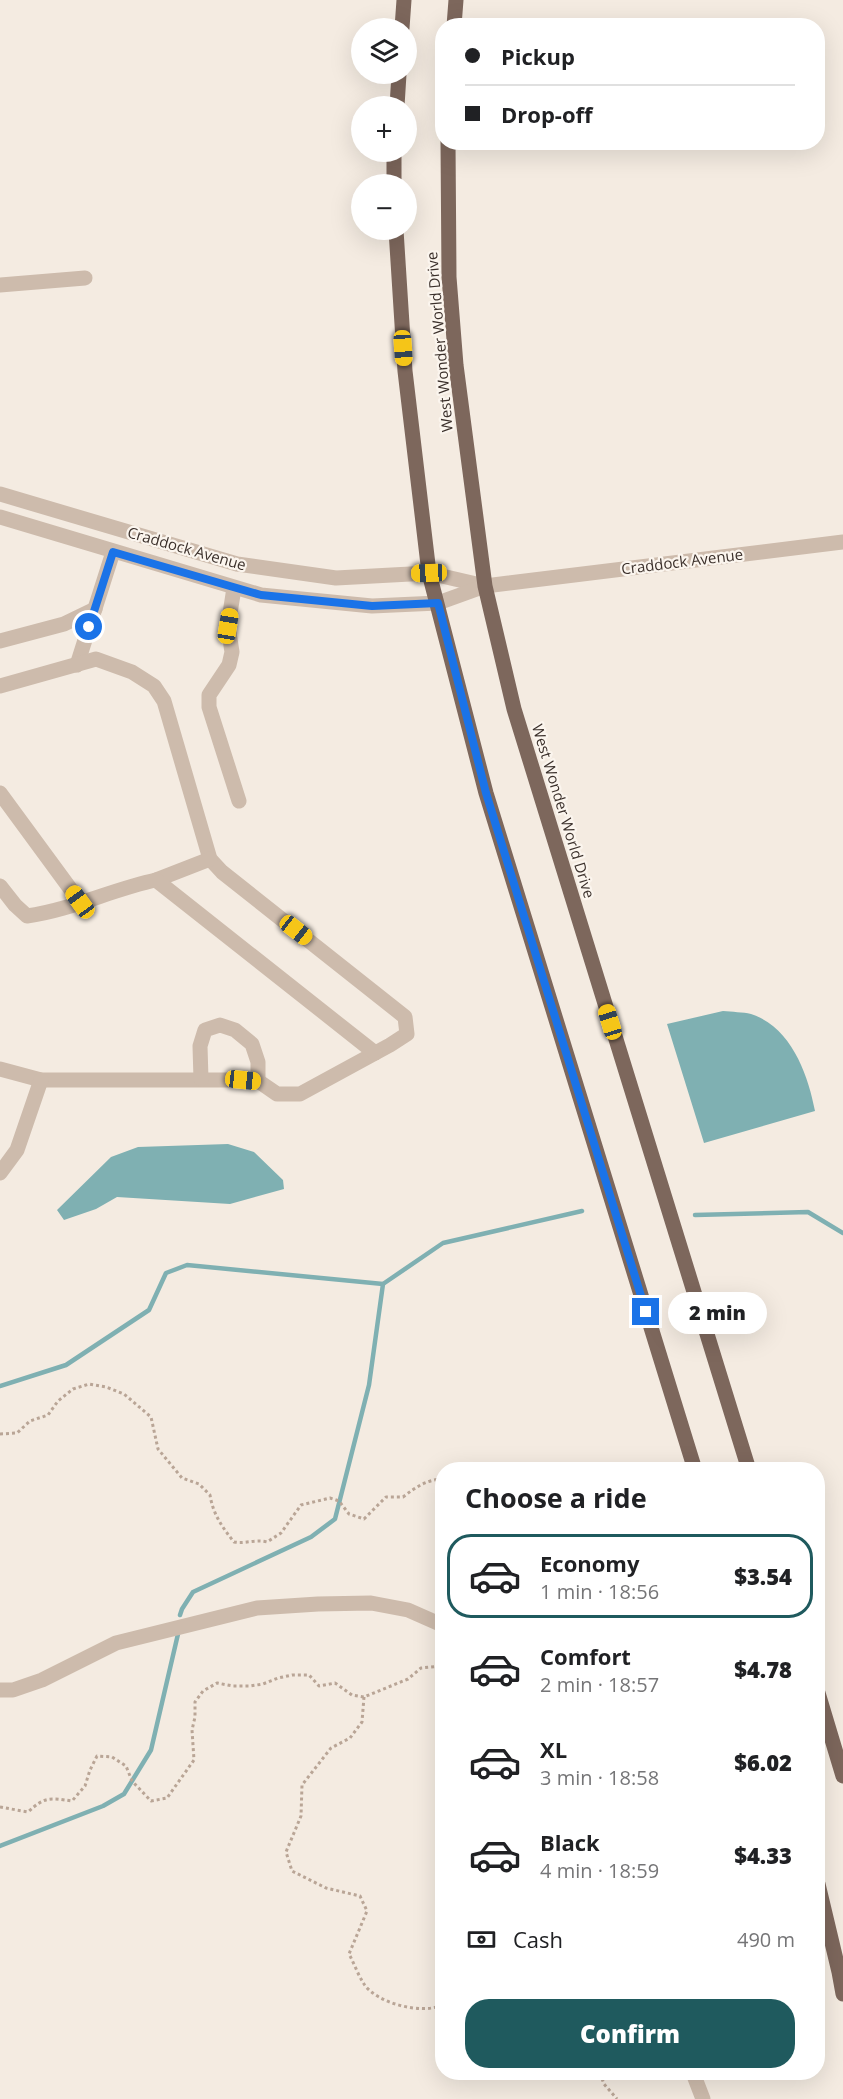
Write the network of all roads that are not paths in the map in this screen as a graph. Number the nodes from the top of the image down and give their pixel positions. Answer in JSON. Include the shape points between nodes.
{"nodes":[{"id":1,"x":404,"y":0,"type":"edge"},
{"id":2,"x":456,"y":0,"type":"edge"},
{"id":3,"x":403,"y":18,"type":"edge"},
{"id":4,"x":455,"y":18,"type":"edge"},
{"id":5,"x":448,"y":150,"type":"edge"},
{"id":6,"x":397,"y":240,"type":"edge"},
{"id":7,"x":85,"y":278,"type":"dead end"},
{"id":8,"x":0,"y":285,"type":"edge"},
{"id":9,"x":0,"y":494,"type":"edge"},
{"id":10,"x":0,"y":517,"type":"edge"},
{"id":11,"x":843,"y":542,"type":"edge"},
{"id":12,"x":113,"y":552,"type":"junction"},
{"id":13,"x":429,"y":573,"type":"junction"},
{"id":14,"x":485,"y":586,"type":"junction"},
{"id":15,"x":234,"y":588,"type":"junction"},
{"id":16,"x":438,"y":603,"type":"junction"},
{"id":17,"x":95,"y":609,"type":"junction"},
{"id":18,"x":0,"y":641,"type":"edge"},
{"id":19,"x":77,"y":665,"type":"junction"},
{"id":20,"x":0,"y":686,"type":"edge"},
{"id":21,"x":0,"y":793,"type":"edge"},
{"id":22,"x":239,"y":801,"type":"dead end"},
{"id":23,"x":210,"y":859,"type":"junction"},
{"id":24,"x":156,"y":879,"type":"junction"},
{"id":25,"x":0,"y":886,"type":"edge"},
{"id":26,"x":80,"y":902,"type":"junction"},
{"id":27,"x":375,"y":1053,"type":"junction"},
{"id":28,"x":0,"y":1069,"type":"edge"},
{"id":29,"x":201,"y":1079,"type":"junction"},
{"id":30,"x":41,"y":1080,"type":"junction"},
{"id":31,"x":258,"y":1081,"type":"junction"},
{"id":32,"x":0,"y":1147,"type":"edge"},
{"id":33,"x":17,"y":1150,"type":"junction"},
{"id":34,"x":0,"y":1173,"type":"edge"},
{"id":35,"x":693,"y":1462,"type":"edge"},
{"id":36,"x":746,"y":1462,"type":"edge"},
{"id":37,"x":435,"y":1622,"type":"edge"},
{"id":38,"x":0,"y":1690,"type":"edge"},
{"id":39,"x":825,"y":1716,"type":"edge"},
{"id":40,"x":843,"y":1776,"type":"edge"},
{"id":41,"x":825,"y":1913,"type":"edge"},
{"id":42,"x":843,"y":1994,"type":"edge"},
{"id":43,"x":696,"y":2080,"type":"edge"},
{"id":44,"x":704,"y":2099,"type":"edge"}],
"edges":[{"from":1,"to":3,"type":"main road"},
{"from":2,"to":4,"type":"main road"},
{"from":5,"to":14,"type":"main road","name":"West Wonder World Drive","via":[[451,310]]},
{"from":6,"to":13,"type":"main road","via":[[405,371]]},
{"from":7,"to":8,"type":"street"},
{"from":9,"to":13,"type":"street","name":"Craddock Avenue","via":[[237,564],[336,578]]},
{"from":10,"to":12,"type":"street","name":"Craddock Avenue"},
{"from":11,"to":14,"type":"street","name":"Craddock Avenue"},
{"from":12,"to":15,"type":"street","name":"Craddock Avenue"},
{"from":12,"to":17,"type":"street"},
{"from":13,"to":14,"type":"street","name":"Craddock Avenue"},
{"from":13,"to":16,"type":"main road"},
{"from":14,"to":16,"type":"street","name":"Craddock Avenue"},
{"from":14,"to":36,"type":"main road","name":"West Wonder World Drive","via":[[514,709]]},
{"from":15,"to":16,"type":"street","name":"Craddock Avenue","via":[[261,595],[372,606]]},
{"from":15,"to":22,"type":"street","via":[[228,626],[232,652],[229,665],[209,695],[209,707]]},
{"from":16,"to":35,"type":"main road","via":[[486,793]]},
{"from":17,"to":18,"type":"street","via":[[64,624]]},
{"from":17,"to":19,"type":"street"},
{"from":19,"to":20,"type":"street"},
{"from":19,"to":23,"type":"street","via":[[96,659],[132,672],[154,686],[164,701]]},
{"from":21,"to":26,"type":"street"},
{"from":23,"to":24,"type":"street"},
{"from":23,"to":27,"type":"street","via":[[405,1017],[407,1034]]},
{"from":24,"to":26,"type":"street"},
{"from":24,"to":27,"type":"street"},
{"from":25,"to":26,"type":"street","via":[[27,916]]},
{"from":27,"to":31,"type":"street","via":[[300,1094],[277,1094]]},
{"from":28,"to":30,"type":"street"},
{"from":29,"to":30,"type":"street"},
{"from":29,"to":31,"type":"street"},
{"from":29,"to":31,"type":"street","via":[[200,1046],[205,1030],[220,1025],[235,1030],[252,1044],[258,1062]]},
{"from":30,"to":33,"type":"street"},
{"from":32,"to":33,"type":"street"},
{"from":33,"to":34,"type":"street"},
{"from":37,"to":38,"type":"street","via":[[408,1610],[371,1603],[257,1608],[116,1643],[42,1680],[13,1690]]},
{"from":39,"to":40,"type":"main road"},
{"from":41,"to":42,"type":"main road"},
{"from":43,"to":44,"type":"street"}]}
